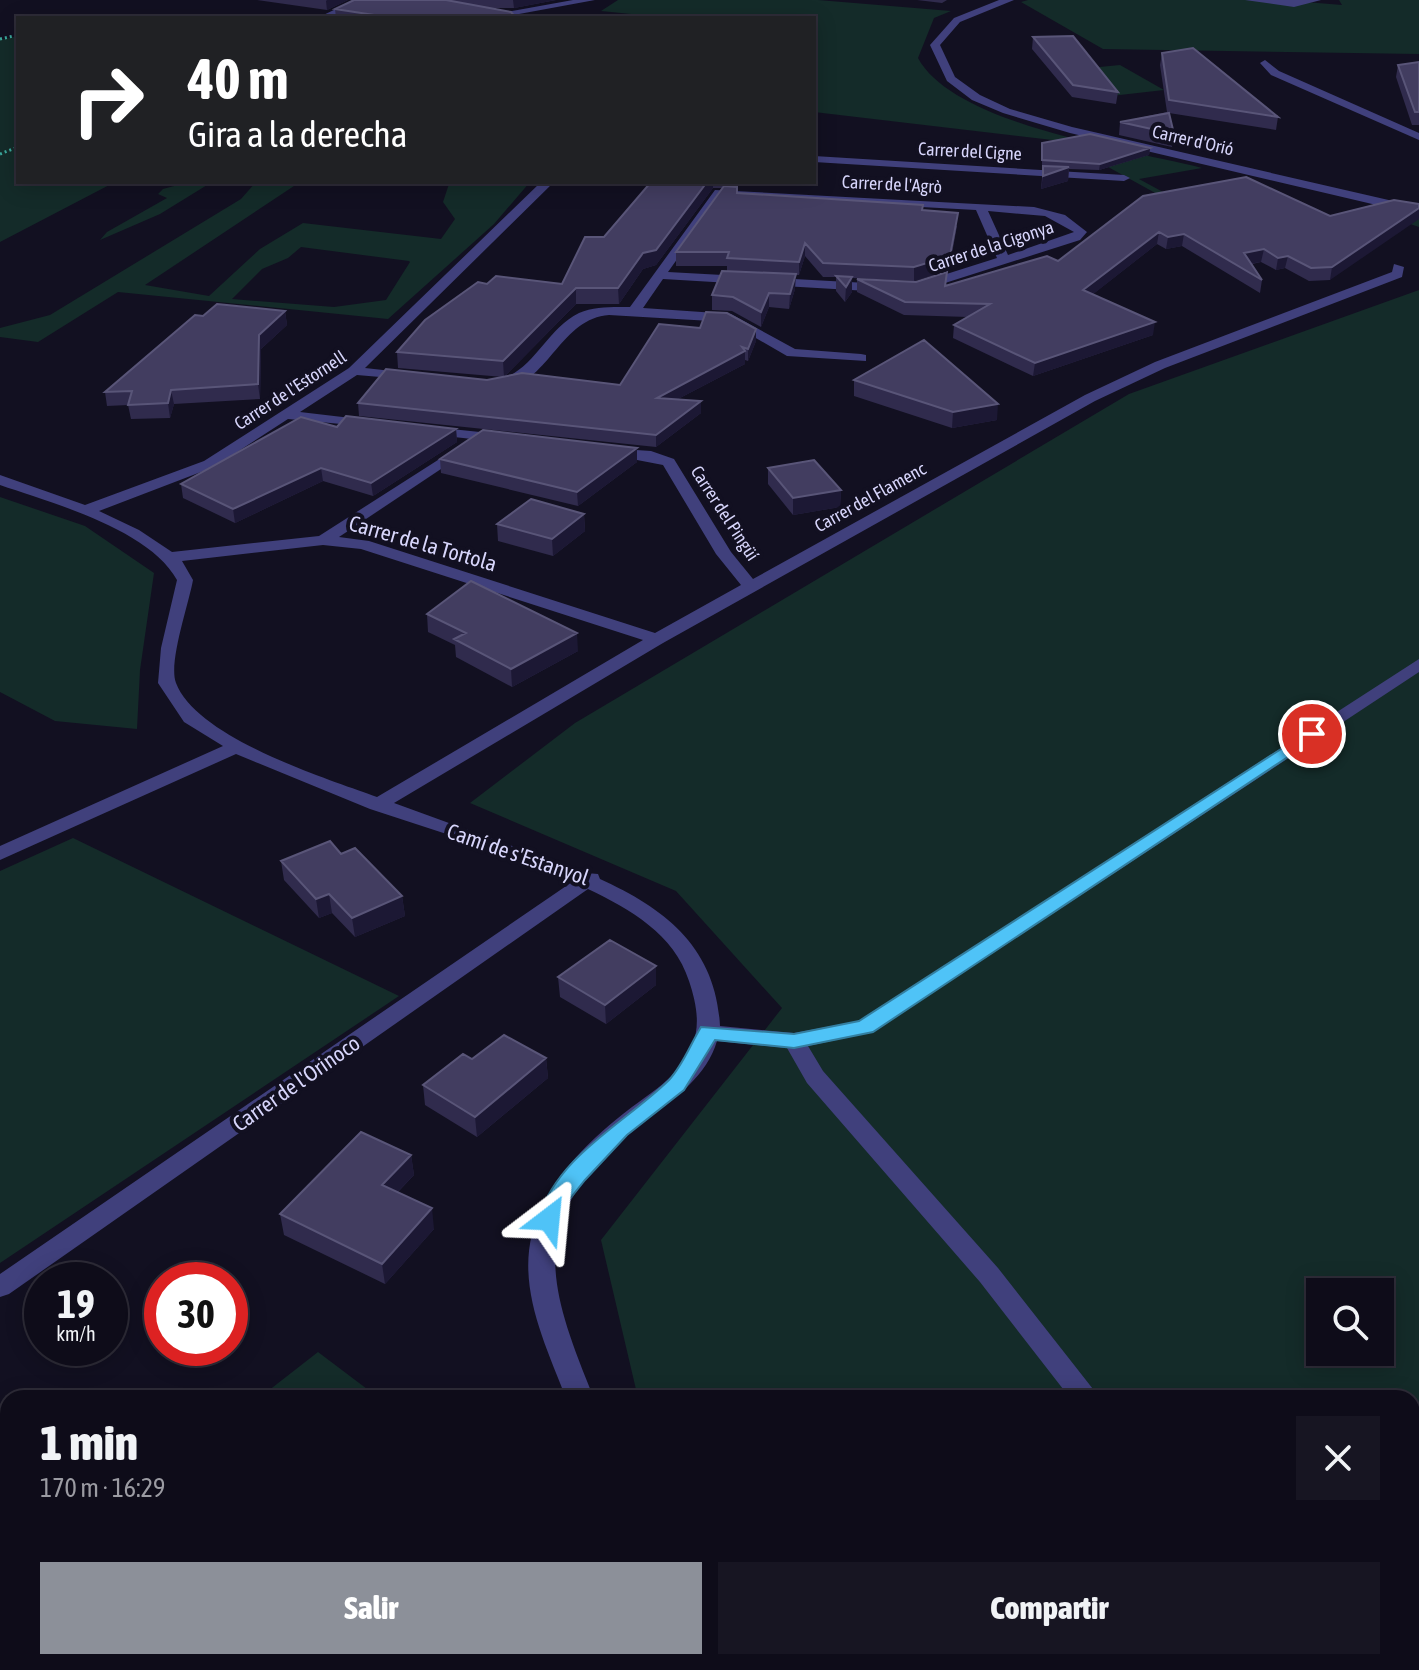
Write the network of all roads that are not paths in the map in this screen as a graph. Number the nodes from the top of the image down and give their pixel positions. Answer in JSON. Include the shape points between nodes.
{"nodes":[{"id":1,"x":363,"y":0,"type":"edge"},
{"id":2,"x":590,"y":0,"type":"edge"},
{"id":3,"x":1009,"y":0,"type":"edge"},
{"id":4,"x":1250,"y":0,"type":"edge"},
{"id":5,"x":1316,"y":0,"type":"edge"},
{"id":6,"x":562,"y":7,"type":"junction"},
{"id":7,"x":475,"y":10,"type":"edge"},
{"id":8,"x":506,"y":14,"type":"junction"},
{"id":9,"x":327,"y":16,"type":"edge"},
{"id":10,"x":515,"y":16,"type":"edge"},
{"id":11,"x":543,"y":16,"type":"edge"},
{"id":12,"x":1265,"y":63,"type":"dead end"},
{"id":13,"x":1419,"y":137,"type":"edge"},
{"id":14,"x":816,"y":159,"type":"edge"},
{"id":15,"x":1124,"y":178,"type":"dead end"},
{"id":16,"x":546,"y":184,"type":"edge"},
{"id":17,"x":758,"y":188,"type":"edge"},
{"id":18,"x":980,"y":207,"type":"junction"},
{"id":19,"x":1419,"y":211,"type":"edge"},
{"id":20,"x":1004,"y":260,"type":"junction"},
{"id":21,"x":1398,"y":267,"type":"dead end"},
{"id":22,"x":661,"y":275,"type":"junction"},
{"id":23,"x":634,"y":311,"type":"junction"},
{"id":24,"x":861,"y":358,"type":"dead end"},
{"id":25,"x":354,"y":371,"type":"junction"},
{"id":26,"x":428,"y":379,"type":"edge"},
{"id":27,"x":488,"y":385,"type":"edge"},
{"id":28,"x":287,"y":415,"type":"junction"},
{"id":29,"x":391,"y":426,"type":"edge"},
{"id":30,"x":421,"y":430,"type":"edge"},
{"id":31,"x":481,"y":436,"type":"junction"},
{"id":32,"x":512,"y":440,"type":"edge"},
{"id":33,"x":589,"y":449,"type":"edge"},
{"id":34,"x":0,"y":480,"type":"edge"},
{"id":35,"x":87,"y":510,"type":"junction"},
{"id":36,"x":323,"y":540,"type":"junction"},
{"id":37,"x":171,"y":557,"type":"junction"},
{"id":38,"x":750,"y":586,"type":"junction"},
{"id":39,"x":657,"y":639,"type":"junction"},
{"id":40,"x":1419,"y":664,"type":"edge"},
{"id":41,"x":235,"y":747,"type":"junction"},
{"id":42,"x":377,"y":805,"type":"junction"},
{"id":43,"x":0,"y":854,"type":"edge"},
{"id":44,"x":591,"y":878,"type":"junction"},
{"id":45,"x":708,"y":1032,"type":"junction"},
{"id":46,"x":794,"y":1041,"type":"junction"},
{"id":47,"x":0,"y":1287,"type":"edge"},
{"id":48,"x":577,"y":1390,"type":"edge"},
{"id":49,"x":1080,"y":1390,"type":"edge"}],
"edges":[{"from":1,"to":9,"type":"street"},
{"from":2,"to":6,"type":"street"},
{"from":3,"to":19,"type":"street","name":"Carrer d'Orió","via":[[960,17],[941,31],[935,45],[951,80],[981,98],[1070,130]]},
{"from":4,"to":5,"type":"street"},
{"from":6,"to":8,"type":"street"},
{"from":6,"to":11,"type":"street"},
{"from":7,"to":8,"type":"street"},
{"from":8,"to":10,"type":"street"},
{"from":12,"to":13,"type":"street","via":[[1275,73]]},
{"from":14,"to":15,"type":"street","name":"Carrer del Cigne"},
{"from":16,"to":25,"type":"street","name":"Carrer de l'Estornell"},
{"from":17,"to":18,"type":"street","name":"Carrer de l'Agrò"},
{"from":17,"to":22,"type":"street","name":"Carrer de l'Agrò","via":[[719,192]]},
{"from":18,"to":20,"type":"street"},
{"from":18,"to":20,"type":"street","name":"Carrer de la Cigonya","via":[[1044,213],[1081,232]]},
{"from":20,"to":22,"type":"street","name":"Carrer de la Cigonya","via":[[902,288]]},
{"from":21,"to":38,"type":"street","name":"Carrer del Flamenc","via":[[1398,274],[1160,365],[1090,398]]},
{"from":22,"to":23,"type":"street","name":"Carrer de l'Agrò"},
{"from":23,"to":24,"type":"street","via":[[731,318],[792,353]]},
{"from":23,"to":27,"type":"street","via":[[599,312],[577,320],[519,379]]},
{"from":25,"to":26,"type":"street"},
{"from":25,"to":28,"type":"street","name":"Carrer de l'Estornell"},
{"from":28,"to":29,"type":"street"},
{"from":28,"to":35,"type":"street","name":"Carrer de l'Estornell","via":[[209,464]]},
{"from":30,"to":31,"type":"street"},
{"from":31,"to":32,"type":"street"},
{"from":31,"to":36,"type":"street"},
{"from":33,"to":38,"type":"street","name":"Carrer del Pingüí","via":[[669,462],[724,554]]},
{"from":34,"to":35,"type":"street"},
{"from":35,"to":37,"type":"street"},
{"from":36,"to":37,"type":"street","name":"Carrer de la Tortola"},
{"from":36,"to":39,"type":"street","name":"Carrer de la Tortola","via":[[363,544]]},
{"from":37,"to":41,"type":"street","name":"Camí de s'Estanyol","via":[[185,580],[166,681],[186,712]]},
{"from":38,"to":39,"type":"street","name":"Carrer del Flamenc"},
{"from":39,"to":42,"type":"street","name":"Carrer del Flamenc"},
{"from":40,"to":46,"type":"street","via":[[865,1027]]},
{"from":41,"to":42,"type":"street","name":"Camí de s'Estanyol"},
{"from":41,"to":43,"type":"street"},
{"from":42,"to":44,"type":"street","name":"Camí de s'Estanyol"},
{"from":44,"to":45,"type":"street","name":"Camí de s'Estanyol","via":[[631,898],[671,932],[701,980]]},
{"from":44,"to":47,"type":"street","name":"Carrer de l'Orinoco"},
{"from":45,"to":46,"type":"street"},
{"from":45,"to":48,"type":"street","via":[[676,1085],[620,1130],[554,1202],[541,1269],[549,1317]]},
{"from":46,"to":49,"type":"street","via":[[815,1077],[989,1275]]}]}
